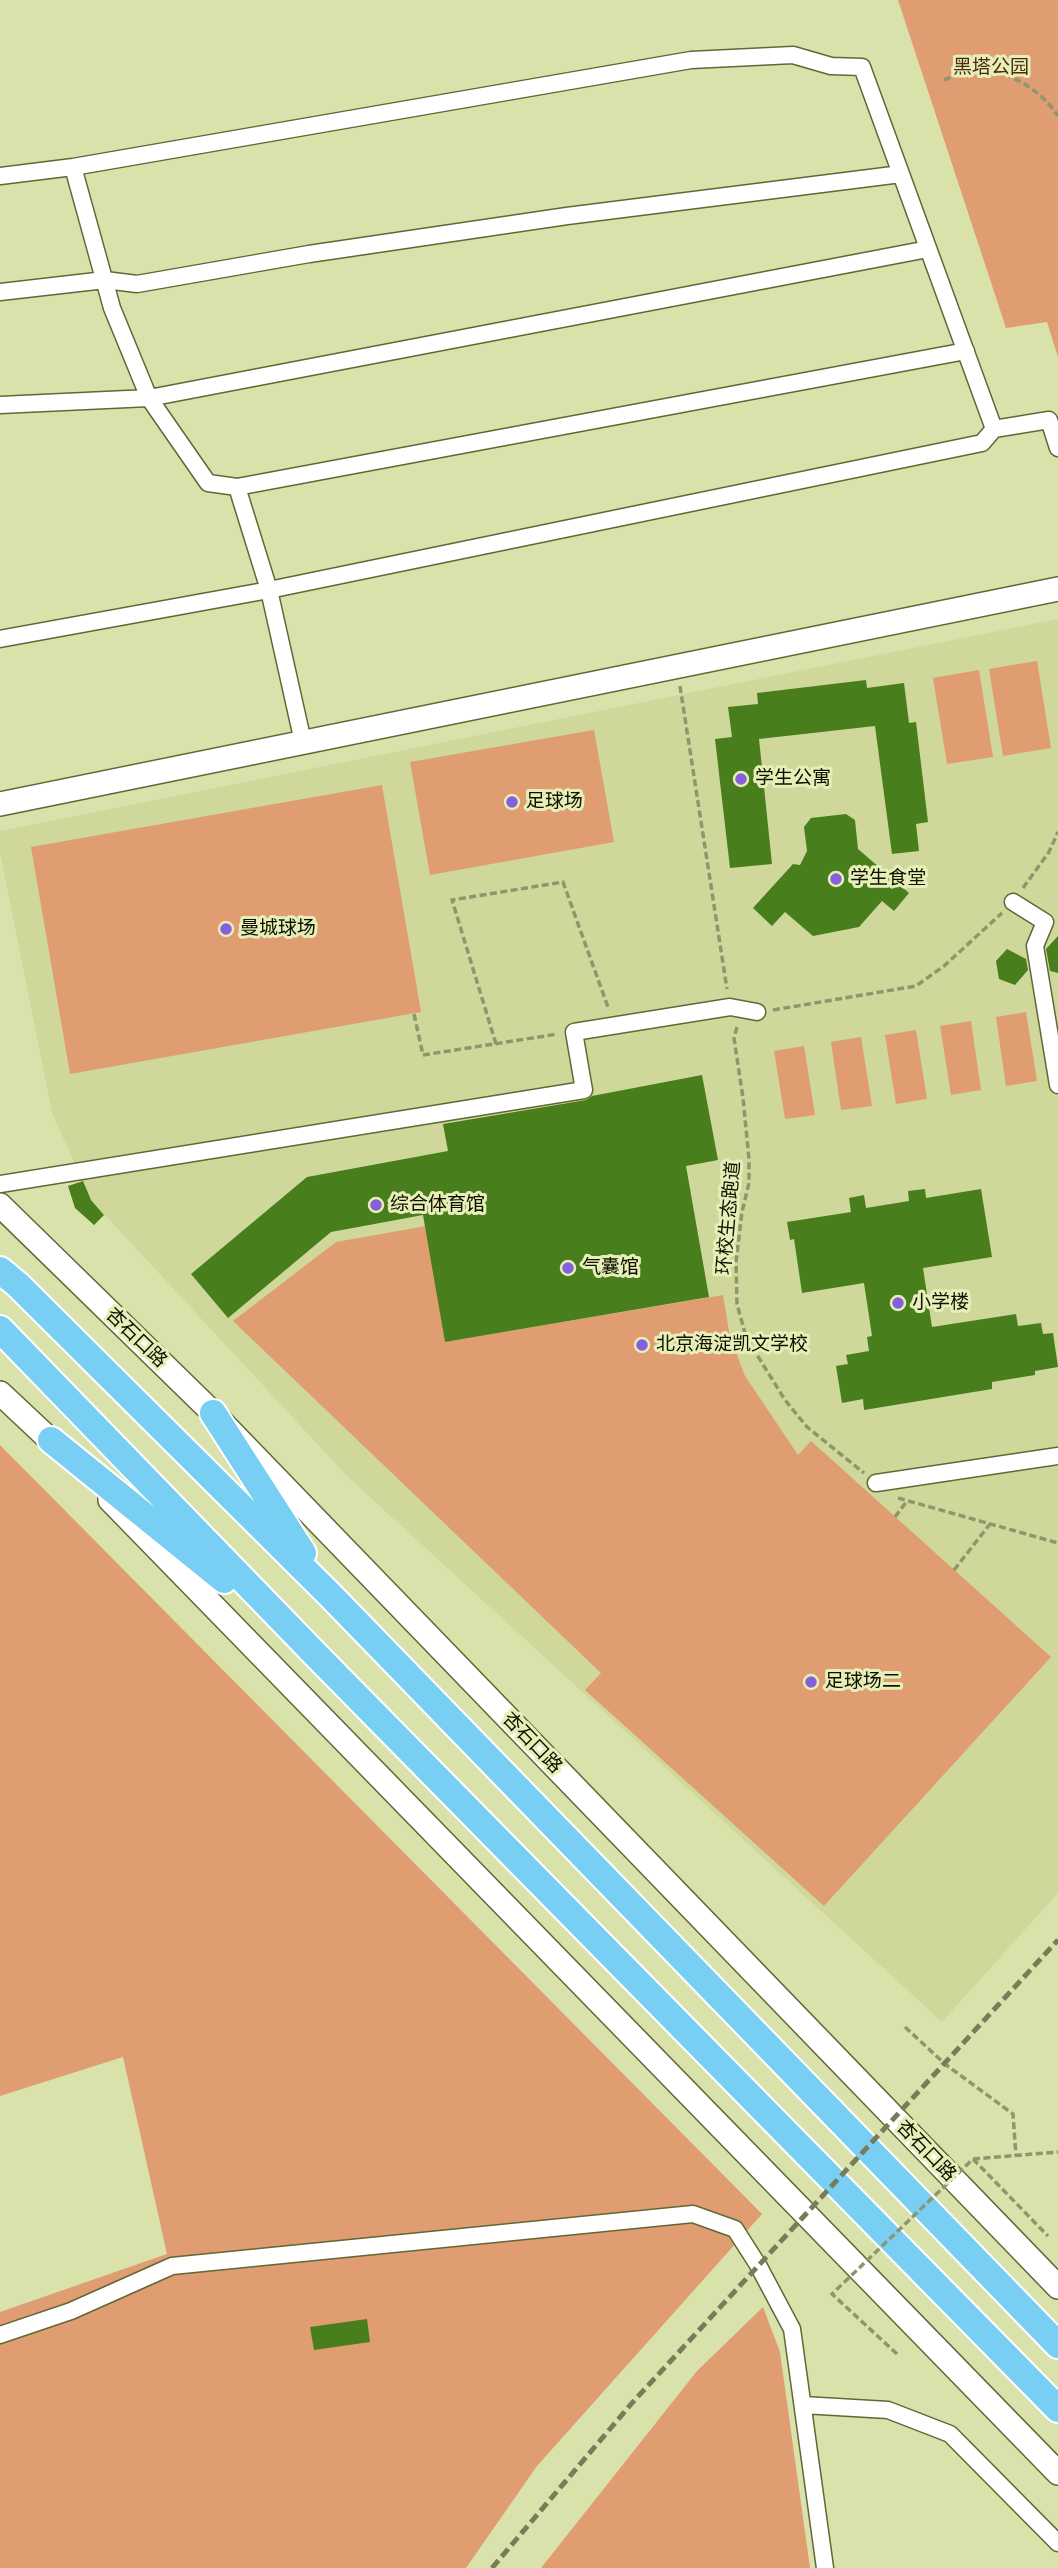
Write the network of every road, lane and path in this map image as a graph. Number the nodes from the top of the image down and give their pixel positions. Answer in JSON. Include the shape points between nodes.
{"nodes":[{"id":1,"x":944,"y":80,"type":"dead end"},
{"id":2,"x":1058,"y":116,"type":"edge"},
{"id":3,"x":73,"y":167,"type":"junction"},
{"id":4,"x":901,"y":174,"type":"junction"},
{"id":5,"x":0,"y":176,"type":"edge"},
{"id":6,"x":928,"y":248,"type":"junction"},
{"id":7,"x":105,"y":280,"type":"junction"},
{"id":8,"x":0,"y":292,"type":"edge"},
{"id":9,"x":966,"y":351,"type":"junction"},
{"id":10,"x":149,"y":398,"type":"junction"},
{"id":11,"x":0,"y":405,"type":"edge"},
{"id":12,"x":994,"y":429,"type":"junction"},
{"id":13,"x":1058,"y":448,"type":"edge"},
{"id":14,"x":237,"y":487,"type":"junction"},
{"id":15,"x":1058,"y":589,"type":"edge"},
{"id":16,"x":269,"y":590,"type":"junction"},
{"id":17,"x":0,"y":639,"type":"edge"},
{"id":18,"x":677,"y":666,"type":"junction"},
{"id":19,"x":303,"y":742,"type":"junction"},
{"id":20,"x":0,"y":804,"type":"edge"},
{"id":21,"x":1058,"y":832,"type":"edge"},
{"id":22,"x":1013,"y":902,"type":"junction"},
{"id":23,"x":1051,"y":925,"type":"edge"},
{"id":24,"x":730,"y":1007,"type":"junction"},
{"id":25,"x":757,"y":1012,"type":"junction"},
{"id":26,"x":414,"y":1014,"type":"dead end"},
{"id":27,"x":615,"y":1025,"type":"junction"},
{"id":28,"x":574,"y":1032,"type":"junction"},
{"id":29,"x":496,"y":1044,"type":"junction"},
{"id":30,"x":1058,"y":1085,"type":"edge"},
{"id":31,"x":0,"y":1184,"type":"edge"},
{"id":32,"x":0,"y":1205,"type":"edge"},
{"id":33,"x":0,"y":1270,"type":"edge"},
{"id":34,"x":0,"y":1329,"type":"edge"},
{"id":35,"x":0,"y":1393,"type":"edge"},
{"id":36,"x":213,"y":1413,"type":"junction"},
{"id":37,"x":51,"y":1440,"type":"junction"},
{"id":38,"x":1058,"y":1456,"type":"edge"},
{"id":39,"x":876,"y":1483,"type":"junction"},
{"id":40,"x":907,"y":1501,"type":"junction"},
{"id":41,"x":895,"y":1517,"type":"dead end"},
{"id":42,"x":990,"y":1524,"type":"junction"},
{"id":43,"x":1058,"y":1543,"type":"edge"},
{"id":44,"x":954,"y":1570,"type":"dead end"},
{"id":45,"x":330,"y":1595,"type":"junction"},
{"id":46,"x":317,"y":1656,"type":"junction"},
{"id":47,"x":905,"y":2027,"type":"dead end"},
{"id":48,"x":1058,"y":2152,"type":"edge"},
{"id":49,"x":1016,"y":2156,"type":"junction"},
{"id":50,"x":973,"y":2159,"type":"junction"},
{"id":51,"x":1048,"y":2236,"type":"dead end"},
{"id":52,"x":1058,"y":2287,"type":"edge"},
{"id":53,"x":0,"y":2335,"type":"edge"},
{"id":54,"x":1058,"y":2345,"type":"edge"},
{"id":55,"x":897,"y":2354,"type":"dead end"},
{"id":56,"x":803,"y":2405,"type":"junction"},
{"id":57,"x":1058,"y":2409,"type":"edge"},
{"id":58,"x":1058,"y":2473,"type":"edge"},
{"id":59,"x":1058,"y":2543,"type":"edge"},
{"id":60,"x":825,"y":2568,"type":"edge"}],
"edges":[{"from":1,"to":2,"type":"path","via":[[968,70],[1007,75],[1041,96]]},
{"from":3,"to":4,"type":"street","via":[[691,60],[793,55],[831,66],[862,67]]},
{"from":3,"to":5,"type":"street"},
{"from":3,"to":7,"type":"street"},
{"from":4,"to":6,"type":"street"},
{"from":4,"to":7,"type":"street","via":[[554,218],[137,284]]},
{"from":6,"to":9,"type":"street"},
{"from":6,"to":10,"type":"street"},
{"from":7,"to":8,"type":"street"},
{"from":7,"to":10,"type":"street"},
{"from":9,"to":12,"type":"street"},
{"from":9,"to":14,"type":"street"},
{"from":10,"to":11,"type":"street"},
{"from":10,"to":14,"type":"street","via":[[208,483]]},
{"from":12,"to":13,"type":"street","via":[[1049,420]]},
{"from":12,"to":16,"type":"street","via":[[982,443]]},
{"from":14,"to":16,"type":"street"},
{"from":15,"to":18,"type":"street"},
{"from":16,"to":17,"type":"street"},
{"from":16,"to":19,"type":"street"},
{"from":18,"to":19,"type":"street"},
{"from":18,"to":24,"type":"path"},
{"from":19,"to":20,"type":"street"},
{"from":21,"to":22,"type":"path"},
{"from":22,"to":23,"type":"street"},
{"from":22,"to":25,"type":"path","via":[[916,986]]},
{"from":23,"to":30,"type":"street","via":[[1035,946]]},
{"from":24,"to":25,"type":"street"},
{"from":24,"to":27,"type":"street"},
{"from":25,"to":39,"type":"path","name":"环校生态跑道","via":[[739,1020],[734,1038],[749,1159],[736,1262],[737,1304],[746,1337],[785,1400],[807,1427]]},
{"from":26,"to":29,"type":"path","via":[[423,1055]]},
{"from":27,"to":28,"type":"street"},
{"from":27,"to":29,"type":"path","via":[[563,881],[452,900]]},
{"from":28,"to":29,"type":"path"},
{"from":28,"to":31,"type":"street","via":[[584,1090]]},
{"from":32,"to":36,"type":"street","name":"杏石口路"},
{"from":33,"to":45,"type":"main road"},
{"from":34,"to":46,"type":"main road"},
{"from":35,"to":37,"type":"street"},
{"from":36,"to":45,"type":"main road"},
{"from":36,"to":52,"type":"street","name":"杏石口路"},
{"from":37,"to":46,"type":"main road"},
{"from":37,"to":58,"type":"street"},
{"from":38,"to":39,"type":"street"},
{"from":39,"to":40,"type":"path","name":"环校生态跑道"},
{"from":40,"to":41,"type":"path"},
{"from":40,"to":42,"type":"path","name":"环校生态跑道"},
{"from":42,"to":43,"type":"path","name":"环校生态跑道"},
{"from":42,"to":44,"type":"path"},
{"from":45,"to":54,"type":"main road"},
{"from":46,"to":57,"type":"main road"},
{"from":47,"to":49,"type":"path","via":[[945,2064],[1013,2114]]},
{"from":48,"to":49,"type":"path"},
{"from":49,"to":50,"type":"path"},
{"from":50,"to":51,"type":"path"},
{"from":50,"to":55,"type":"path","bridge":true,"via":[[832,2294]]},
{"from":53,"to":56,"type":"street","via":[[71,2311],[172,2266],[693,2214],[735,2229],[758,2264],[792,2329]]},
{"from":56,"to":59,"type":"street","via":[[888,2410],[950,2434]]},
{"from":56,"to":60,"type":"street"}]}
